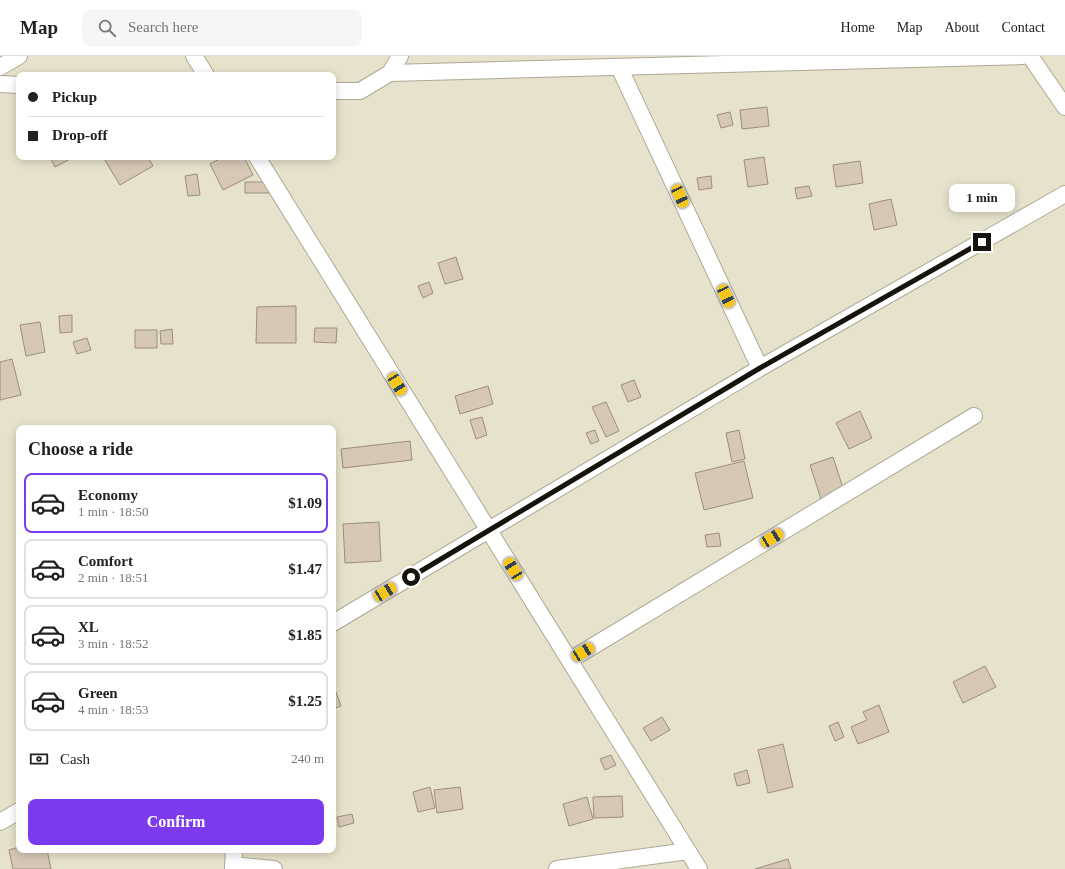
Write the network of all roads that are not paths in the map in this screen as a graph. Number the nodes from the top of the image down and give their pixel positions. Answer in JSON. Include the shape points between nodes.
{"nodes":[{"id":1,"x":19,"y":56,"type":"edge"},
{"id":2,"x":194,"y":56,"type":"edge"},
{"id":3,"x":400,"y":56,"type":"edge"},
{"id":4,"x":1023,"y":56,"type":"edge"},
{"id":5,"x":1030,"y":56,"type":"edge"},
{"id":6,"x":0,"y":67,"type":"edge"},
{"id":7,"x":619,"y":67,"type":"junction"},
{"id":8,"x":204,"y":72,"type":"edge"},
{"id":9,"x":390,"y":73,"type":"junction"},
{"id":10,"x":0,"y":84,"type":"edge"},
{"id":11,"x":16,"y":85,"type":"edge"},
{"id":12,"x":336,"y":91,"type":"edge"},
{"id":13,"x":1065,"y":107,"type":"edge"},
{"id":14,"x":259,"y":160,"type":"edge"},
{"id":15,"x":1065,"y":194,"type":"edge"},
{"id":16,"x":760,"y":368,"type":"junction"},
{"id":17,"x":974,"y":416,"type":"dead end"},
{"id":18,"x":488,"y":530,"type":"junction"},
{"id":19,"x":336,"y":621,"type":"edge"},
{"id":20,"x":570,"y":660,"type":"junction"},
{"id":21,"x":16,"y":813,"type":"edge"},
{"id":22,"x":0,"y":822,"type":"edge"},
{"id":23,"x":688,"y":851,"type":"junction"},
{"id":24,"x":233,"y":861,"type":"edge"},
{"id":25,"x":274,"y":869,"type":"edge"},
{"id":26,"x":557,"y":869,"type":"edge"},
{"id":27,"x":699,"y":869,"type":"edge"}],
"edges":[{"from":1,"to":6,"type":"street"},
{"from":2,"to":8,"type":"street"},
{"from":3,"to":9,"type":"street"},
{"from":4,"to":7,"type":"street"},
{"from":5,"to":13,"type":"street"},
{"from":7,"to":9,"type":"street"},
{"from":7,"to":16,"type":"street"},
{"from":9,"to":12,"type":"street","via":[[360,91]]},
{"from":10,"to":11,"type":"street"},
{"from":14,"to":18,"type":"street"},
{"from":15,"to":16,"type":"street"},
{"from":16,"to":18,"type":"street"},
{"from":17,"to":20,"type":"street"},
{"from":18,"to":19,"type":"street"},
{"from":18,"to":20,"type":"street"},
{"from":20,"to":23,"type":"street"},
{"from":21,"to":22,"type":"street"},
{"from":23,"to":26,"type":"street"},
{"from":23,"to":27,"type":"street"},
{"from":24,"to":25,"type":"street"}]}
